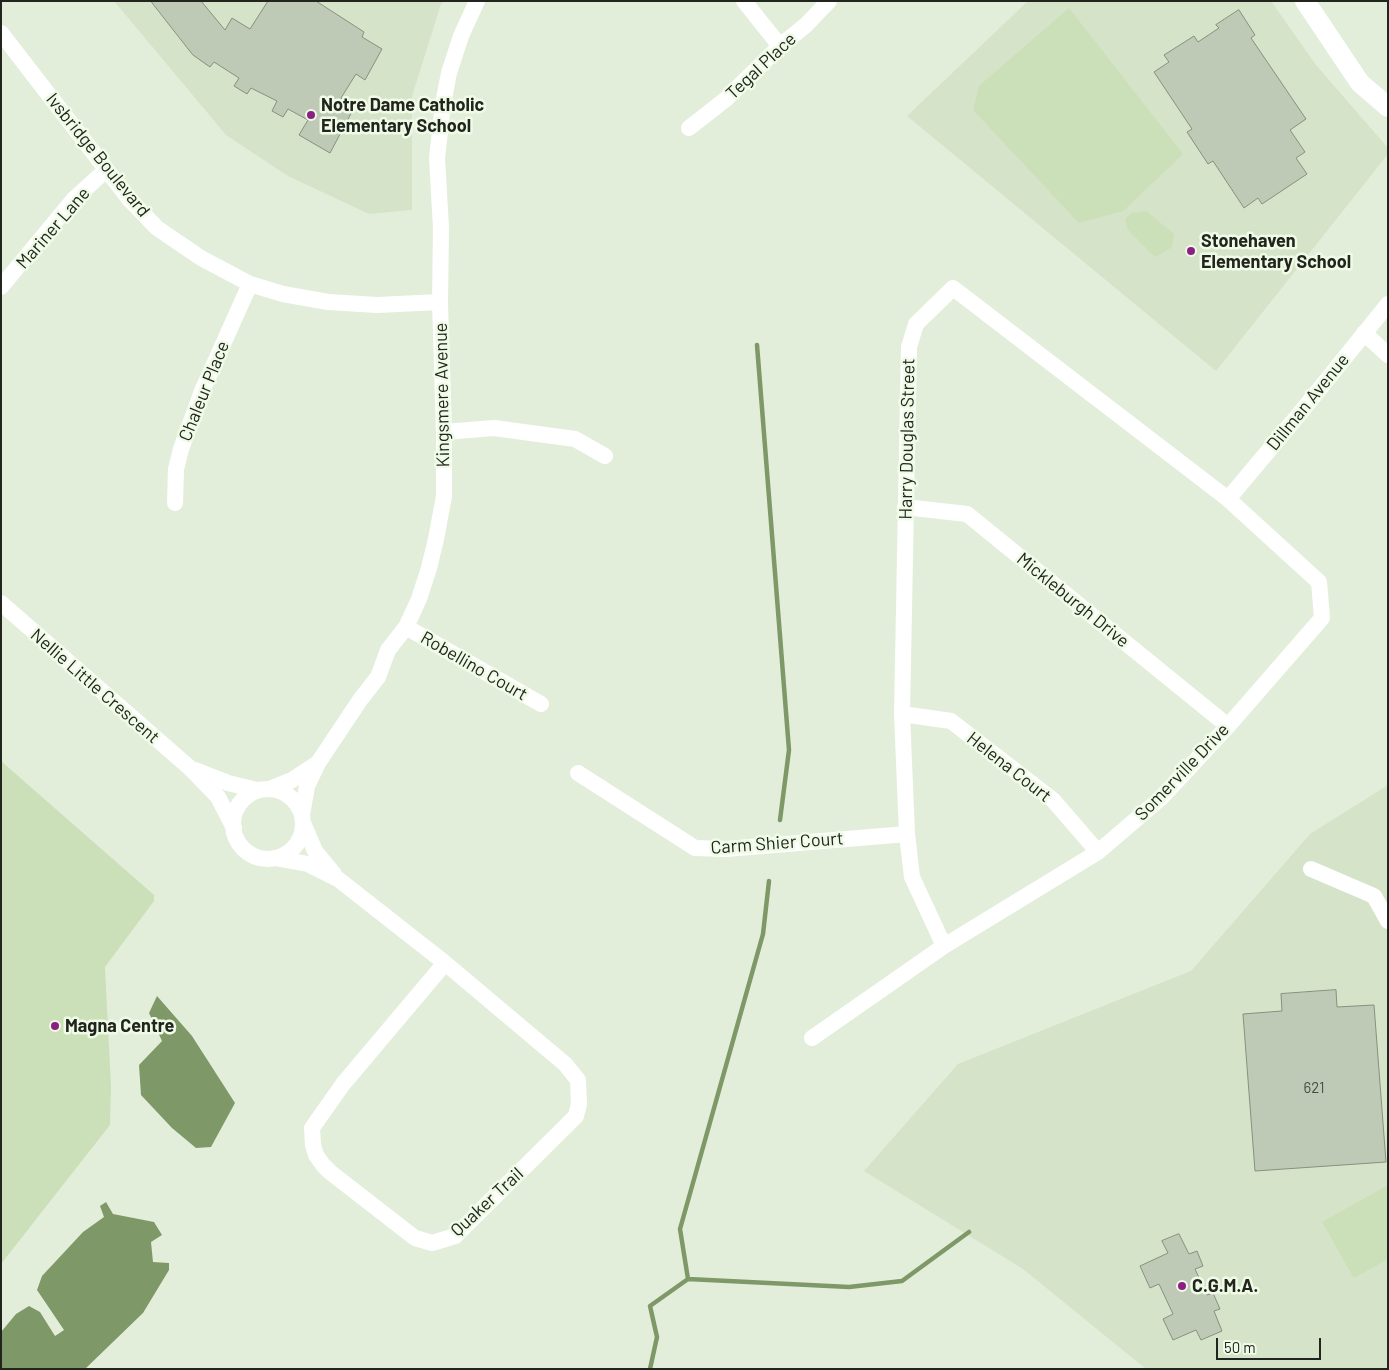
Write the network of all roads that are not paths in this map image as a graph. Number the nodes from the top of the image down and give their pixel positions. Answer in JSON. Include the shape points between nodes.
{"nodes":[{"id":1,"x":477,"y":1,"type":"edge"},
{"id":2,"x":744,"y":1,"type":"edge"},
{"id":3,"x":830,"y":1,"type":"edge"},
{"id":4,"x":1305,"y":1,"type":"edge"},
{"id":5,"x":1,"y":33,"type":"edge"},
{"id":6,"x":780,"y":46,"type":"junction"},
{"id":7,"x":1388,"y":107,"type":"edge"},
{"id":8,"x":689,"y":128,"type":"dead end"},
{"id":9,"x":106,"y":170,"type":"junction"},
{"id":10,"x":250,"y":284,"type":"junction"},
{"id":11,"x":1,"y":287,"type":"edge"},
{"id":12,"x":440,"y":302,"type":"junction"},
{"id":13,"x":1388,"y":304,"type":"edge"},
{"id":14,"x":1364,"y":334,"type":"junction"},
{"id":15,"x":1388,"y":355,"type":"edge"},
{"id":16,"x":444,"y":432,"type":"junction"},
{"id":17,"x":605,"y":456,"type":"dead end"},
{"id":18,"x":1228,"y":499,"type":"junction"},
{"id":19,"x":175,"y":503,"type":"dead end"},
{"id":20,"x":905,"y":507,"type":"junction"},
{"id":21,"x":1,"y":603,"type":"edge"},
{"id":22,"x":406,"y":627,"type":"junction"},
{"id":23,"x":541,"y":704,"type":"dead end"},
{"id":24,"x":902,"y":714,"type":"junction"},
{"id":25,"x":1228,"y":726,"type":"junction"},
{"id":26,"x":318,"y":763,"type":"junction"},
{"id":27,"x":190,"y":768,"type":"junction"},
{"id":28,"x":578,"y":773,"type":"dead end"},
{"id":29,"x":263,"y":790,"type":"junction"},
{"id":30,"x":302,"y":819,"type":"junction"},
{"id":31,"x":234,"y":828,"type":"junction"},
{"id":32,"x":907,"y":834,"type":"junction"},
{"id":33,"x":1098,"y":852,"type":"junction"},
{"id":34,"x":275,"y":858,"type":"junction"},
{"id":35,"x":1311,"y":869,"type":"dead end"},
{"id":36,"x":338,"y":879,"type":"junction"},
{"id":37,"x":1388,"y":921,"type":"edge"},
{"id":38,"x":944,"y":946,"type":"junction"},
{"id":39,"x":445,"y":963,"type":"junction"},
{"id":40,"x":812,"y":1038,"type":"dead end"}],
"edges":[{"from":1,"to":12,"type":"street","name":"Kingsmere Avenue","via":[[460,36],[443,104],[437,158],[441,228]]},
{"from":2,"to":6,"type":"street"},
{"from":3,"to":6,"type":"street","name":"Tegal Place"},
{"from":4,"to":7,"type":"street","via":[[1360,83]]},
{"from":5,"to":9,"type":"street","name":"Ivsbridge Boulevard"},
{"from":6,"to":8,"type":"street","name":"Tegal Place","via":[[726,100]]},
{"from":9,"to":10,"type":"street","name":"Ivsbridge Boulevard","via":[[157,228],[201,258]]},
{"from":9,"to":11,"type":"street","name":"Mariner Lane","via":[[73,200]]},
{"from":10,"to":12,"type":"street","name":"Ivsbridge Boulevard","via":[[328,302],[377,305]]},
{"from":10,"to":19,"type":"street","name":"Chaleur Place","via":[[202,391],[181,449],[176,469]]},
{"from":12,"to":16,"type":"street","name":"Kingsmere Avenue"},
{"from":13,"to":14,"type":"street","name":"Dillman Avenue"},
{"from":14,"to":15,"type":"street"},
{"from":14,"to":18,"type":"street","name":"Dillman Avenue"},
{"from":16,"to":17,"type":"street","via":[[494,428],[575,440]]},
{"from":16,"to":22,"type":"street","name":"Kingsmere Avenue","via":[[444,496],[429,568]]},
{"from":18,"to":20,"type":"street","name":"Harry Douglas Street","via":[[953,288],[916,324],[909,347]]},
{"from":18,"to":25,"type":"street","name":"Somerville Drive","via":[[1319,582],[1322,618]]},
{"from":20,"to":24,"type":"street","name":"Harry Douglas Street"},
{"from":20,"to":25,"type":"street","name":"Mickleburgh Drive","via":[[967,514]]},
{"from":21,"to":27,"type":"street","name":"Nellie Little Crescent"},
{"from":22,"to":23,"type":"street","name":"Robellino Court"},
{"from":22,"to":26,"type":"street","name":"Kingsmere Avenue","via":[[388,650],[378,677]]},
{"from":24,"to":32,"type":"street","name":"Harry Douglas Street"},
{"from":24,"to":33,"type":"street","name":"Helena Court","via":[[951,721],[1053,800]]},
{"from":25,"to":33,"type":"street","name":"Somerville Drive","via":[[1161,798]]},
{"from":26,"to":29,"type":"street","name":"Kingsmere Avenue","via":[[292,780]]},
{"from":26,"to":30,"type":"street","name":"Kingsmere Avenue","via":[[307,786]]},
{"from":27,"to":29,"type":"street","name":"Nellie Little Crescent","via":[[228,783]]},
{"from":27,"to":31,"type":"street","name":"Nellie Little Crescent","via":[[218,797]]},
{"from":28,"to":32,"type":"street","name":"Carm Shier Court","via":[[695,848],[726,850]]},
{"from":29,"to":30,"type":"street","via":[[278,790],[289,795]]},
{"from":29,"to":31,"type":"street","via":[[246,797],[237,807]]},
{"from":30,"to":34,"type":"street","via":[[301,836],[295,846]]},
{"from":30,"to":36,"type":"street","name":"Quaker Trail","via":[[315,851]]},
{"from":31,"to":34,"type":"street","via":[[246,851],[258,857]]},
{"from":32,"to":38,"type":"street","name":"Harry Douglas Street","via":[[912,877]]},
{"from":33,"to":38,"type":"street","name":"Somerville Drive"},
{"from":34,"to":36,"type":"street","name":"Quaker Trail","via":[[308,864]]},
{"from":35,"to":37,"type":"street","via":[[1374,896]]},
{"from":36,"to":39,"type":"street","name":"Quaker Trail"},
{"from":38,"to":40,"type":"street","name":"Somerville Drive"},
{"from":39,"to":39,"type":"street","name":"Quaker Trail","via":[[342,1084],[312,1128],[313,1146],[323,1165],[415,1238],[432,1243],[456,1236],[576,1116],[579,1104],[578,1080],[565,1064]]}]}
